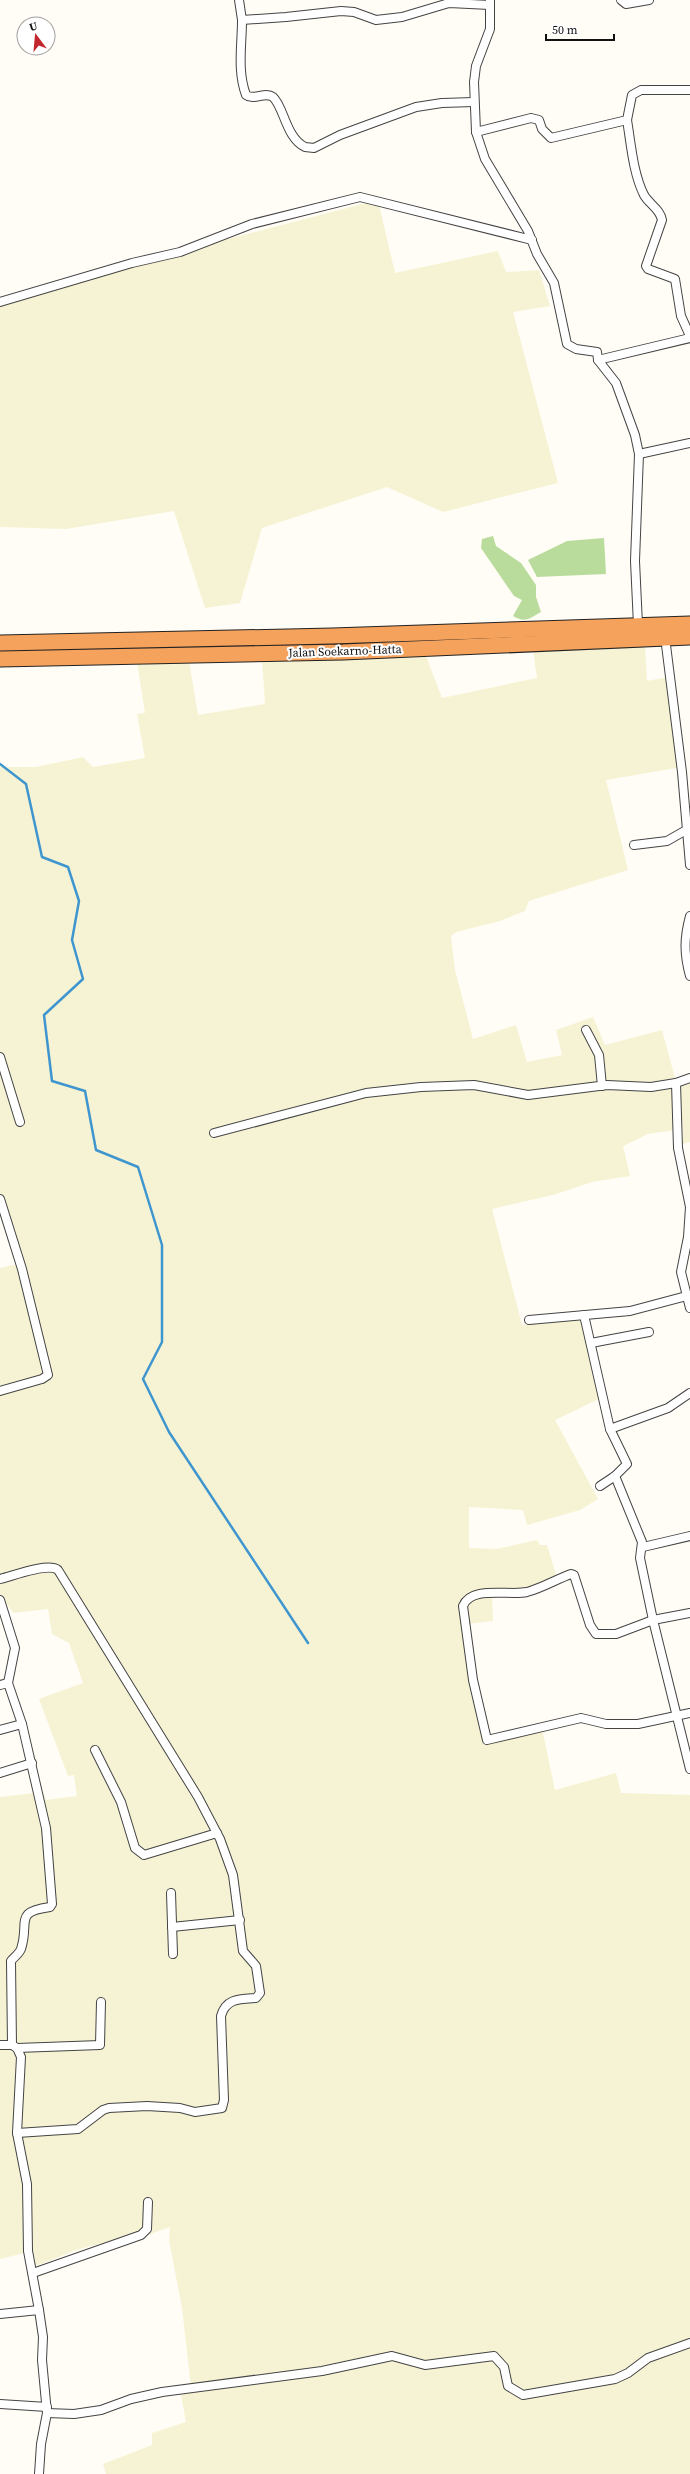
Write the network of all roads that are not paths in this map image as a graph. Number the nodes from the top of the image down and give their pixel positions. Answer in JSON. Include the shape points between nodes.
{"nodes":[{"id":1,"x":239,"y":0,"type":"edge"},
{"id":2,"x":621,"y":0,"type":"edge"},
{"id":3,"x":649,"y":0,"type":"edge"},
{"id":4,"x":490,"y":2,"type":"edge"},
{"id":5,"x":242,"y":20,"type":"junction"},
{"id":6,"x":690,"y":90,"type":"edge"},
{"id":7,"x":474,"y":102,"type":"junction"},
{"id":8,"x":627,"y":120,"type":"junction"},
{"id":9,"x":476,"y":132,"type":"junction"},
{"id":10,"x":532,"y":240,"type":"junction"},
{"id":11,"x":0,"y":302,"type":"edge"},
{"id":12,"x":690,"y":337,"type":"edge"},
{"id":13,"x":598,"y":360,"type":"junction"},
{"id":14,"x":690,"y":443,"type":"edge"},
{"id":15,"x":639,"y":454,"type":"junction"},
{"id":16,"x":690,"y":624,"type":"edge"},
{"id":17,"x":638,"y":625,"type":"junction"},
{"id":18,"x":393,"y":634,"type":"junction"},
{"id":19,"x":665,"y":637,"type":"junction"},
{"id":20,"x":690,"y":637,"type":"edge"},
{"id":21,"x":0,"y":643,"type":"edge"},
{"id":22,"x":393,"y":650,"type":"junction"},
{"id":23,"x":0,"y":660,"type":"edge"},
{"id":24,"x":687,"y":785,"type":"edge"},
{"id":25,"x":688,"y":830,"type":"junction"},
{"id":26,"x":634,"y":845,"type":"dead end"},
{"id":27,"x":690,"y":865,"type":"edge"},
{"id":28,"x":690,"y":916,"type":"edge"},
{"id":29,"x":690,"y":976,"type":"edge"},
{"id":30,"x":586,"y":1030,"type":"dead end"},
{"id":31,"x":0,"y":1057,"type":"edge"},
{"id":32,"x":690,"y":1078,"type":"edge"},
{"id":33,"x":676,"y":1084,"type":"junction"},
{"id":34,"x":602,"y":1086,"type":"junction"},
{"id":35,"x":20,"y":1122,"type":"dead end"},
{"id":36,"x":214,"y":1133,"type":"dead end"},
{"id":37,"x":0,"y":1199,"type":"edge"},
{"id":38,"x":688,"y":1296,"type":"edge"},
{"id":39,"x":690,"y":1308,"type":"edge"},
{"id":40,"x":584,"y":1315,"type":"junction"},
{"id":41,"x":528,"y":1320,"type":"dead end"},
{"id":42,"x":649,"y":1332,"type":"dead end"},
{"id":43,"x":591,"y":1343,"type":"junction"},
{"id":44,"x":0,"y":1391,"type":"edge"},
{"id":45,"x":690,"y":1393,"type":"edge"},
{"id":46,"x":610,"y":1429,"type":"junction"},
{"id":47,"x":615,"y":1476,"type":"junction"},
{"id":48,"x":600,"y":1486,"type":"dead end"},
{"id":49,"x":690,"y":1536,"type":"edge"},
{"id":50,"x":643,"y":1547,"type":"junction"},
{"id":51,"x":0,"y":1579,"type":"edge"},
{"id":52,"x":0,"y":1600,"type":"edge"},
{"id":53,"x":690,"y":1613,"type":"edge"},
{"id":54,"x":653,"y":1620,"type":"junction"},
{"id":55,"x":4,"y":1684,"type":"edge"},
{"id":56,"x":690,"y":1713,"type":"edge"},
{"id":57,"x":676,"y":1716,"type":"junction"},
{"id":58,"x":22,"y":1724,"type":"junction"},
{"id":59,"x":0,"y":1730,"type":"edge"},
{"id":60,"x":96,"y":1750,"type":"dead end"},
{"id":61,"x":32,"y":1763,"type":"junction"},
{"id":62,"x":690,"y":1769,"type":"edge"},
{"id":63,"x":0,"y":1773,"type":"edge"},
{"id":64,"x":217,"y":1833,"type":"junction"},
{"id":65,"x":171,"y":1893,"type":"dead end"},
{"id":66,"x":240,"y":1920,"type":"junction"},
{"id":67,"x":172,"y":1927,"type":"junction"},
{"id":68,"x":173,"y":1954,"type":"dead end"},
{"id":69,"x":101,"y":2002,"type":"dead end"},
{"id":70,"x":0,"y":2045,"type":"edge"},
{"id":71,"x":15,"y":2047,"type":"junction"},
{"id":72,"x":17,"y":2133,"type":"junction"},
{"id":73,"x":148,"y":2202,"type":"dead end"},
{"id":74,"x":33,"y":2273,"type":"junction"},
{"id":75,"x":39,"y":2310,"type":"junction"},
{"id":76,"x":0,"y":2314,"type":"edge"},
{"id":77,"x":690,"y":2343,"type":"edge"},
{"id":78,"x":0,"y":2404,"type":"edge"},
{"id":79,"x":47,"y":2410,"type":"junction"},
{"id":80,"x":39,"y":2474,"type":"edge"}],
"edges":[{"from":1,"to":5,"type":"street"},
{"from":2,"to":3,"type":"street","via":[[626,4]]},
{"from":4,"to":5,"type":"street","via":[[449,3],[402,17],[376,20],[354,12],[341,11]]},
{"from":4,"to":7,"type":"street","via":[[490,29],[476,66]]},
{"from":5,"to":7,"type":"street","via":[[240,66],[246,96],[251,98],[268,95],[275,99],[286,126],[305,147],[314,148],[340,135],[416,107]]},
{"from":6,"to":8,"type":"street","via":[[641,90],[632,94]]},
{"from":7,"to":9,"type":"street"},
{"from":8,"to":9,"type":"street","via":[[551,138],[542,129],[539,120],[531,118]]},
{"from":8,"to":12,"type":"street","via":[[633,158],[642,188],[648,200],[661,214],[662,220],[646,266],[648,270],[675,279],[680,316]]},
{"from":9,"to":10,"type":"street","via":[[486,159]]},
{"from":10,"to":11,"type":"street","via":[[360,197],[252,224],[180,252],[132,263]]},
{"from":10,"to":13,"type":"street","via":[[557,290],[567,344],[576,349],[597,352]]},
{"from":12,"to":13,"type":"street"},
{"from":13,"to":15,"type":"street","via":[[616,383],[635,435]]},
{"from":14,"to":15,"type":"street"},
{"from":15,"to":17,"type":"street","via":[[635,562]]},
{"from":16,"to":17,"type":"highway","name":"Jalan Soekarno-Hatta"},
{"from":17,"to":18,"type":"highway","name":"Jalan Soekarno-Hatta"},
{"from":18,"to":21,"type":"highway","name":"Jalan Soekarno-Hatta"},
{"from":18,"to":22,"type":"highway"},
{"from":19,"to":20,"type":"highway","name":"Jalan Soekarno-Hatta"},
{"from":19,"to":22,"type":"highway","name":"Jalan Soekarno-Hatta"},
{"from":19,"to":24,"type":"street"},
{"from":22,"to":23,"type":"highway","name":"Jalan Soekarno-Hatta"},
{"from":24,"to":25,"type":"street"},
{"from":25,"to":26,"type":"street","via":[[667,841]]},
{"from":25,"to":27,"type":"street"},
{"from":28,"to":29,"type":"street","via":[[685,938],[685,955]]},
{"from":30,"to":34,"type":"street","via":[[599,1055]]},
{"from":31,"to":35,"type":"street"},
{"from":32,"to":33,"type":"street"},
{"from":33,"to":34,"type":"street","via":[[651,1087]]},
{"from":33,"to":38,"type":"street","via":[[678,1148],[690,1207],[688,1238],[681,1272]]},
{"from":34,"to":36,"type":"street","via":[[528,1095],[474,1085],[366,1093]]},
{"from":37,"to":44,"type":"street","via":[[22,1269],[48,1375]]},
{"from":38,"to":39,"type":"street"},
{"from":38,"to":40,"type":"street","via":[[630,1310]]},
{"from":40,"to":41,"type":"street"},
{"from":40,"to":43,"type":"street"},
{"from":42,"to":43,"type":"street"},
{"from":43,"to":46,"type":"street"},
{"from":45,"to":46,"type":"street","via":[[668,1408]]},
{"from":46,"to":47,"type":"street","via":[[627,1464]]},
{"from":47,"to":48,"type":"street"},
{"from":47,"to":50,"type":"street"},
{"from":49,"to":50,"type":"street"},
{"from":50,"to":54,"type":"street","via":[[640,1558]]},
{"from":51,"to":64,"type":"street","via":[[46,1567],[58,1570],[198,1796]]},
{"from":52,"to":55,"type":"street","via":[[15,1648]]},
{"from":53,"to":54,"type":"street"},
{"from":54,"to":57,"type":"street"},
{"from":54,"to":57,"type":"street","via":[[616,1634],[596,1634],[590,1625],[574,1576],[571,1574],[526,1592],[470,1597],[463,1606],[473,1680],[485,1738],[490,1740],[581,1718],[606,1724],[638,1724]]},
{"from":55,"to":58,"type":"street"},
{"from":56,"to":57,"type":"street"},
{"from":57,"to":62,"type":"street"},
{"from":58,"to":59,"type":"street"},
{"from":58,"to":61,"type":"street"},
{"from":60,"to":64,"type":"street","via":[[121,1802],[135,1848],[139,1853],[144,1855]]},
{"from":61,"to":63,"type":"street"},
{"from":61,"to":71,"type":"street","via":[[46,1828],[52,1904],[50,1907],[32,1909],[28,1913],[21,1951],[11,1961]]},
{"from":64,"to":66,"type":"street","via":[[233,1875]]},
{"from":65,"to":67,"type":"street"},
{"from":66,"to":67,"type":"street"},
{"from":66,"to":72,"type":"street","via":[[243,1951],[256,1966],[260,1993],[256,1998],[229,2002],[224,2006],[221,2016],[224,2100],[222,2108],[195,2112],[180,2108],[147,2106],[109,2108],[78,2130]]},
{"from":67,"to":68,"type":"street"},
{"from":69,"to":71,"type":"street","via":[[100,2045]]},
{"from":70,"to":71,"type":"street"},
{"from":71,"to":72,"type":"street","via":[[21,2057]]},
{"from":72,"to":74,"type":"street","via":[[27,2184],[27,2244]]},
{"from":73,"to":74,"type":"street","via":[[147,2229],[141,2235]]},
{"from":74,"to":75,"type":"street"},
{"from":75,"to":76,"type":"street"},
{"from":75,"to":79,"type":"street"},
{"from":77,"to":79,"type":"street","via":[[648,2358],[615,2379],[534,2394],[523,2395],[508,2386],[504,2367],[494,2356],[425,2364],[392,2356],[322,2371],[162,2392],[131,2399],[101,2410],[74,2414]]},
{"from":78,"to":79,"type":"street"},
{"from":79,"to":80,"type":"street"}]}
